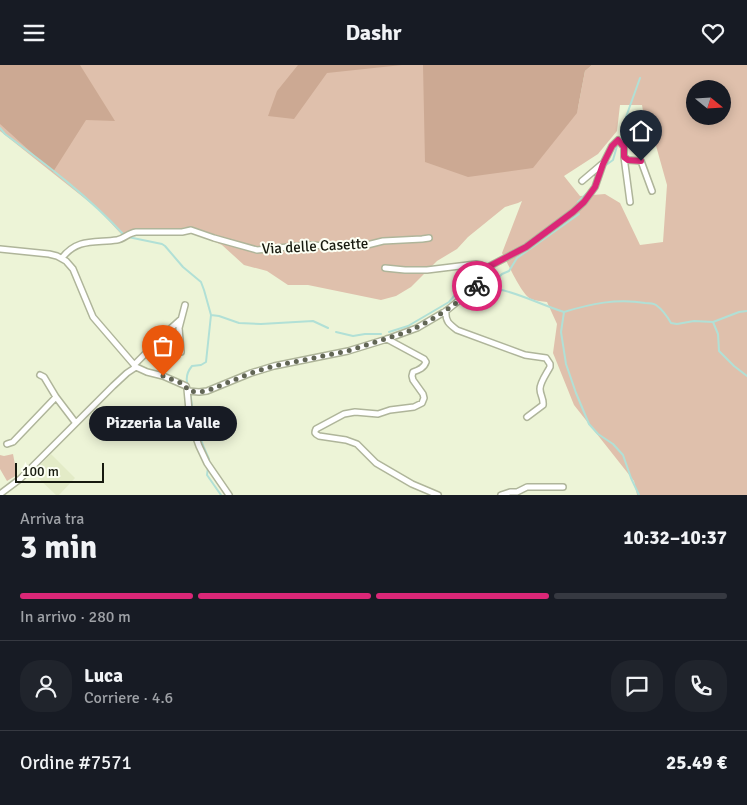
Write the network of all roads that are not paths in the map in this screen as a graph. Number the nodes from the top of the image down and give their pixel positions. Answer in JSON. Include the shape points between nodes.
{"nodes":[{"id":1,"x":624,"y":157,"type":"junction"},
{"id":2,"x":603,"y":164,"type":"junction"},
{"id":3,"x":582,"y":181,"type":"dead end"},
{"id":4,"x":652,"y":191,"type":"dead end"},
{"id":5,"x":630,"y":202,"type":"dead end"},
{"id":6,"x":429,"y":238,"type":"dead end"},
{"id":7,"x":0,"y":249,"type":"edge"},
{"id":8,"x":62,"y":258,"type":"junction"},
{"id":9,"x":385,"y":268,"type":"dead end"},
{"id":10,"x":486,"y":268,"type":"junction"},
{"id":11,"x":185,"y":305,"type":"dead end"},
{"id":12,"x":446,"y":311,"type":"junction"},
{"id":13,"x":180,"y":320,"type":"junction"},
{"id":14,"x":388,"y":339,"type":"junction"},
{"id":15,"x":181,"y":352,"type":"dead end"},
{"id":16,"x":135,"y":366,"type":"junction"},
{"id":17,"x":40,"y":375,"type":"dead end"},
{"id":18,"x":190,"y":392,"type":"junction"},
{"id":19,"x":56,"y":397,"type":"junction"},
{"id":20,"x":527,"y":417,"type":"dead end"},
{"id":21,"x":75,"y":423,"type":"junction"},
{"id":22,"x":7,"y":444,"type":"dead end"},
{"id":23,"x":563,"y":487,"type":"dead end"},
{"id":24,"x":0,"y":494,"type":"edge"},
{"id":25,"x":229,"y":495,"type":"edge"},
{"id":26,"x":438,"y":495,"type":"edge"},
{"id":27,"x":501,"y":495,"type":"edge"}],
"edges":[{"from":1,"to":2,"type":"street","via":[[624,147],[618,140]]},
{"from":1,"to":4,"type":"street","via":[[641,161]]},
{"from":1,"to":5,"type":"street"},
{"from":2,"to":3,"type":"street"},
{"from":2,"to":10,"type":"street","via":[[595,187],[573,212],[526,247]]},
{"from":6,"to":8,"type":"street","name":"Via delle Casette","via":[[367,245],[309,245],[257,250],[191,230],[136,232],[123,238],[80,244]]},
{"from":7,"to":8,"type":"street"},
{"from":8,"to":16,"type":"street","via":[[73,269],[93,317]]},
{"from":9,"to":10,"type":"street","name":"Via delle Casette","via":[[427,270],[476,263]]},
{"from":10,"to":12,"type":"street","via":[[477,287]]},
{"from":11,"to":13,"type":"street"},
{"from":12,"to":14,"type":"street","via":[[417,328]]},
{"from":12,"to":20,"type":"street","via":[[446,320],[457,330],[525,355],[546,359],[550,364],[540,390],[543,405]]},
{"from":13,"to":15,"type":"street"},
{"from":13,"to":16,"type":"street"},
{"from":14,"to":18,"type":"street","via":[[274,366],[212,390]]},
{"from":14,"to":26,"type":"street","via":[[426,362],[412,376],[424,394],[422,403],[378,414],[344,414],[315,432],[319,436],[357,445],[376,463]]},
{"from":16,"to":18,"type":"street","via":[[182,383]]},
{"from":16,"to":21,"type":"street"},
{"from":17,"to":19,"type":"street"},
{"from":18,"to":25,"type":"street","via":[[188,409],[191,425],[206,463]]},
{"from":19,"to":21,"type":"street"},
{"from":19,"to":22,"type":"street","via":[[13,442]]},
{"from":21,"to":24,"type":"street","via":[[20,479]]},
{"from":23,"to":27,"type":"street","via":[[527,487]]}]}
